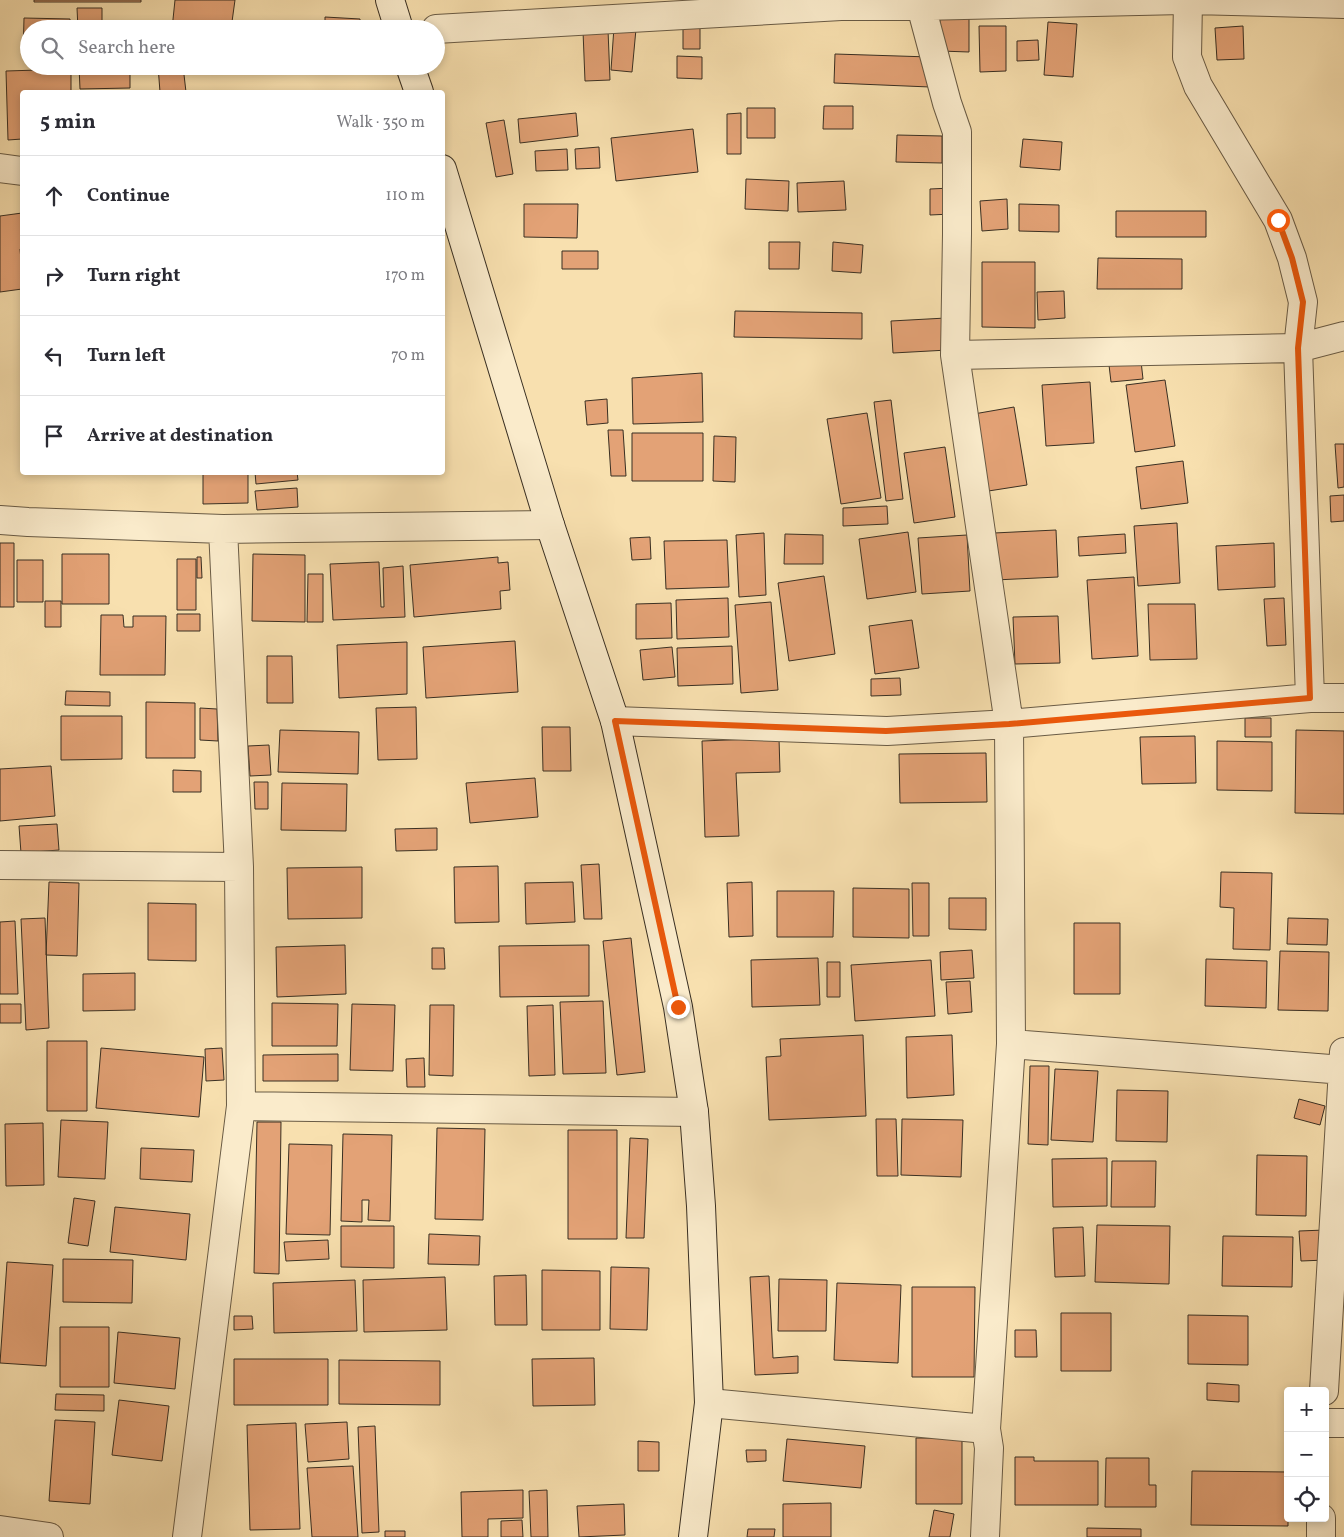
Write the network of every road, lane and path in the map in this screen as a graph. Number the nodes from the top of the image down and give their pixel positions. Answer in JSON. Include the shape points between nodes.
{"nodes":[{"id":1,"x":390,"y":0,"type":"edge"},
{"id":2,"x":1184,"y":0,"type":"edge"},
{"id":3,"x":1188,"y":0,"type":"edge"},
{"id":4,"x":1192,"y":0,"type":"edge"},
{"id":5,"x":841,"y":3,"type":"edge"},
{"id":6,"x":1344,"y":4,"type":"edge"},
{"id":7,"x":921,"y":6,"type":"junction"},
{"id":8,"x":396,"y":20,"type":"edge"},
{"id":9,"x":445,"y":28,"type":"edge"},
{"id":10,"x":413,"y":75,"type":"edge"},
{"id":11,"x":417,"y":90,"type":"edge"},
{"id":12,"x":0,"y":168,"type":"edge"},
{"id":13,"x":20,"y":171,"type":"edge"},
{"id":14,"x":445,"y":179,"type":"edge"},
{"id":15,"x":1344,"y":336,"type":"edge"},
{"id":16,"x":1298,"y":348,"type":"junction"},
{"id":17,"x":955,"y":355,"type":"junction"},
{"id":18,"x":0,"y":520,"type":"edge"},
{"id":19,"x":550,"y":525,"type":"junction"},
{"id":20,"x":223,"y":529,"type":"junction"},
{"id":21,"x":1310,"y":698,"type":"junction"},
{"id":22,"x":1344,"y":698,"type":"edge"},
{"id":23,"x":615,"y":721,"type":"junction"},
{"id":24,"x":1009,"y":724,"type":"junction"},
{"id":25,"x":0,"y":865,"type":"edge"},
{"id":26,"x":239,"y":867,"type":"junction"},
{"id":27,"x":1011,"y":1044,"type":"junction"},
{"id":28,"x":1344,"y":1064,"type":"edge"},
{"id":29,"x":241,"y":1106,"type":"junction"},
{"id":30,"x":694,"y":1112,"type":"junction"},
{"id":31,"x":1324,"y":1387,"type":"edge"},
{"id":32,"x":709,"y":1403,"type":"junction"},
{"id":33,"x":1329,"y":1423,"type":"edge"},
{"id":34,"x":1344,"y":1424,"type":"edge"},
{"id":35,"x":986,"y":1429,"type":"junction"},
{"id":36,"x":1321,"y":1522,"type":"edge"},
{"id":37,"x":0,"y":1530,"type":"edge"},
{"id":38,"x":49,"y":1537,"type":"edge"},
{"id":39,"x":186,"y":1537,"type":"edge"},
{"id":40,"x":693,"y":1537,"type":"edge"},
{"id":41,"x":985,"y":1537,"type":"edge"},
{"id":42,"x":1321,"y":1537,"type":"edge"}],
"edges":[{"from":1,"to":8,"type":"street"},
{"from":2,"to":7,"type":"street"},
{"from":3,"to":16,"type":"street","via":[[1188,57],[1198,86],[1278,220],[1292,258],[1303,302]]},
{"from":4,"to":6,"type":"street"},
{"from":5,"to":7,"type":"street"},
{"from":5,"to":9,"type":"street"},
{"from":7,"to":17,"type":"street","via":[[957,132]]},
{"from":10,"to":11,"type":"street"},
{"from":12,"to":13,"type":"street"},
{"from":14,"to":19,"type":"street"},
{"from":15,"to":16,"type":"street"},
{"from":16,"to":17,"type":"street"},
{"from":16,"to":21,"type":"street"},
{"from":17,"to":24,"type":"street"},
{"from":18,"to":20,"type":"street"},
{"from":19,"to":20,"type":"street"},
{"from":19,"to":23,"type":"street"},
{"from":20,"to":26,"type":"street"},
{"from":21,"to":22,"type":"street"},
{"from":21,"to":24,"type":"street"},
{"from":23,"to":24,"type":"street","via":[[886,731]]},
{"from":23,"to":30,"type":"street","via":[[678,1007]]},
{"from":24,"to":27,"type":"street"},
{"from":25,"to":26,"type":"street"},
{"from":26,"to":29,"type":"street"},
{"from":27,"to":28,"type":"street"},
{"from":27,"to":35,"type":"street"},
{"from":28,"to":31,"type":"street"},
{"from":29,"to":30,"type":"street"},
{"from":29,"to":39,"type":"street"},
{"from":30,"to":32,"type":"street"},
{"from":32,"to":35,"type":"street"},
{"from":32,"to":40,"type":"street"},
{"from":33,"to":34,"type":"street"},
{"from":35,"to":41,"type":"street","via":[[989,1448]]},
{"from":36,"to":42,"type":"street"},
{"from":37,"to":38,"type":"street"}]}
